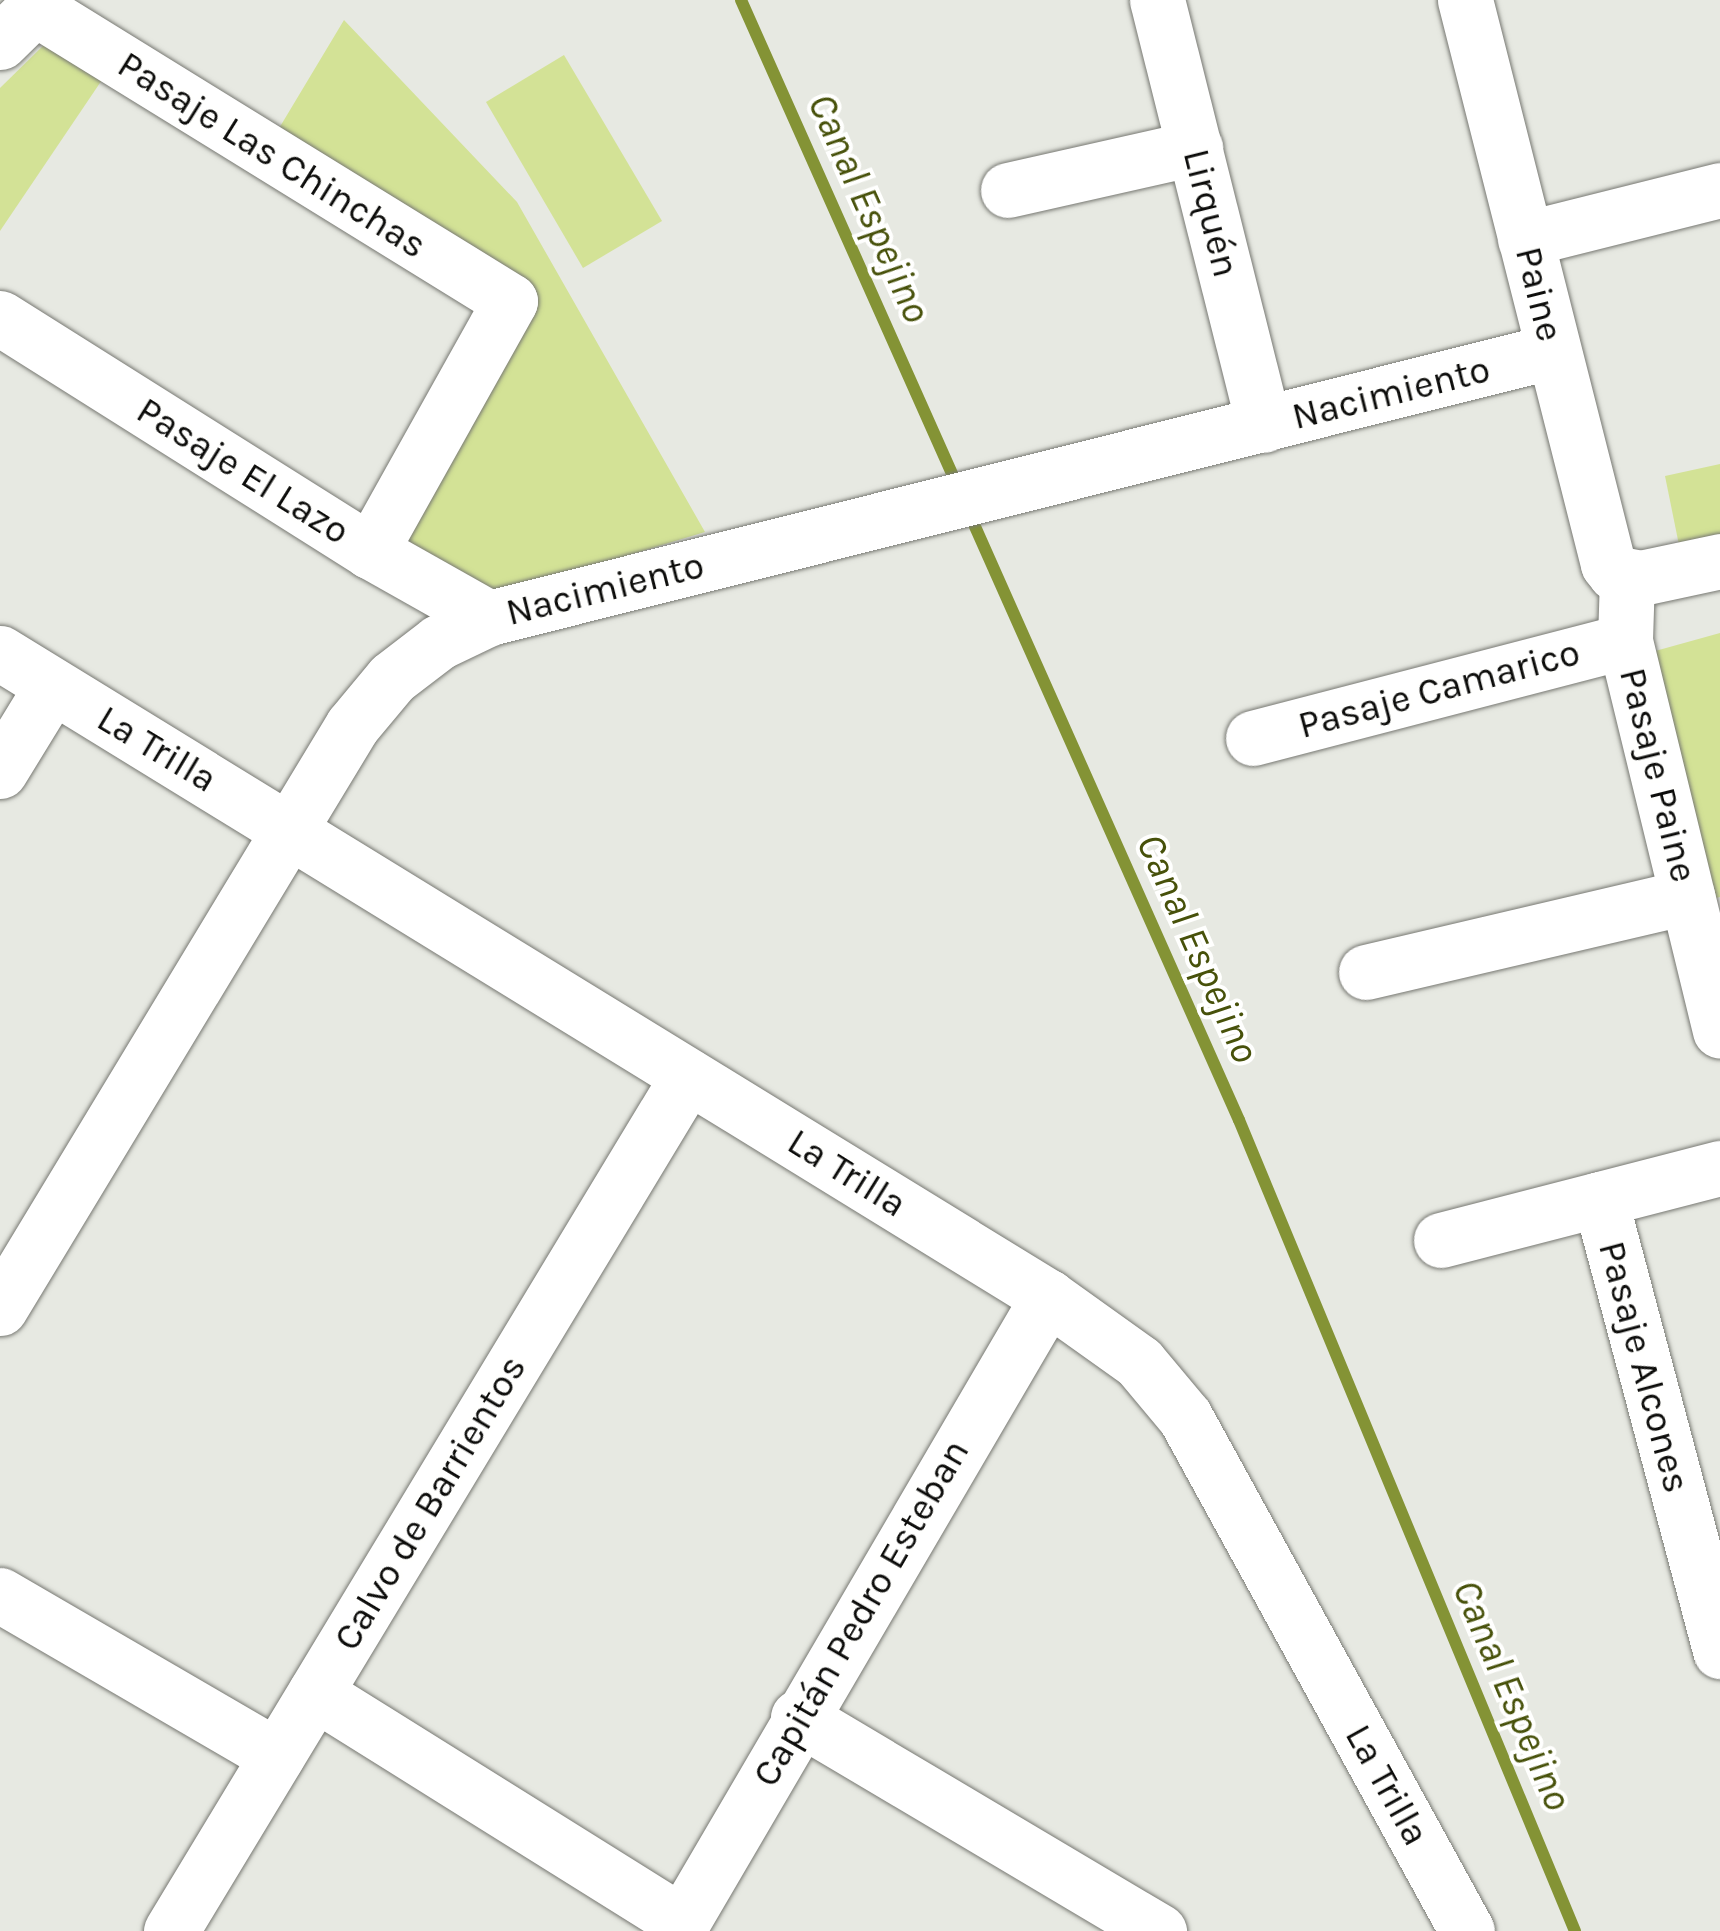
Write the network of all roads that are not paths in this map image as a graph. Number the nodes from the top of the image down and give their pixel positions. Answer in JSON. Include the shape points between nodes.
{"nodes":[{"id":1,"x":1157,"y":0,"type":"edge"},
{"id":2,"x":1465,"y":0,"type":"edge"},
{"id":3,"x":26,"y":17,"type":"edge"},
{"id":4,"x":1194,"y":148,"type":"junction"},
{"id":5,"x":1008,"y":190,"type":"dead end"},
{"id":6,"x":1720,"y":190,"type":"edge"},
{"id":7,"x":1525,"y":239,"type":"junction"},
{"id":8,"x":0,"y":318,"type":"edge"},
{"id":9,"x":1553,"y":351,"type":"junction"},
{"id":10,"x":1264,"y":426,"type":"junction"},
{"id":11,"x":370,"y":551,"type":"junction"},
{"id":12,"x":1720,"y":561,"type":"edge"},
{"id":13,"x":1627,"y":576,"type":"junction"},
{"id":14,"x":489,"y":618,"type":"junction"},
{"id":15,"x":1625,"y":640,"type":"junction"},
{"id":16,"x":0,"y":653,"type":"edge"},
{"id":17,"x":52,"y":686,"type":"junction"},
{"id":18,"x":1253,"y":738,"type":"dead end"},
{"id":19,"x":0,"y":772,"type":"edge"},
{"id":20,"x":292,"y":830,"type":"junction"},
{"id":21,"x":1687,"y":898,"type":"junction"},
{"id":22,"x":1366,"y":972,"type":"dead end"},
{"id":23,"x":1720,"y":1030,"type":"edge"},
{"id":24,"x":688,"y":1076,"type":"junction"},
{"id":25,"x":1720,"y":1168,"type":"edge"},
{"id":26,"x":1600,"y":1198,"type":"junction"},
{"id":27,"x":1441,"y":1240,"type":"dead end"},
{"id":28,"x":6,"y":1286,"type":"edge"},
{"id":29,"x":1048,"y":1297,"type":"junction"},
{"id":30,"x":0,"y":1595,"type":"edge"},
{"id":31,"x":1720,"y":1651,"type":"edge"},
{"id":32,"x":315,"y":1692,"type":"junction"},
{"id":33,"x":798,"y":1717,"type":"junction"},
{"id":34,"x":277,"y":1756,"type":"junction"},
{"id":35,"x":680,"y":1926,"type":"edge"},
{"id":36,"x":1460,"y":1928,"type":"edge"},
{"id":37,"x":171,"y":1931,"type":"edge"},
{"id":38,"x":1159,"y":1931,"type":"edge"}],
"edges":[{"from":1,"to":4,"type":"street","name":"Lirquén"},
{"from":2,"to":7,"type":"street","name":"Paine"},
{"from":3,"to":11,"type":"street","name":"Pasaje Las Chinchas","via":[[510,302]]},
{"from":4,"to":5,"type":"street"},
{"from":4,"to":10,"type":"street","name":"Lirquén"},
{"from":6,"to":7,"type":"street"},
{"from":7,"to":9,"type":"street","name":"Paine"},
{"from":8,"to":11,"type":"street","name":"Pasaje El Lazo"},
{"from":9,"to":10,"type":"street","name":"Nacimiento"},
{"from":9,"to":13,"type":"street","name":"Paine","via":[[1602,548],[1615,573]]},
{"from":10,"to":14,"type":"street","name":"Nacimiento"},
{"from":11,"to":14,"type":"street","name":"Pasaje El Lazo"},
{"from":12,"to":13,"type":"street"},
{"from":13,"to":15,"type":"street","name":"Pasaje Paine"},
{"from":14,"to":20,"type":"street","name":"Nacimiento","via":[[438,642],[392,678],[352,726]]},
{"from":15,"to":18,"type":"street","name":"Pasaje Camarico"},
{"from":15,"to":21,"type":"street","name":"Pasaje Paine"},
{"from":16,"to":17,"type":"street","name":"La Trilla"},
{"from":17,"to":19,"type":"street"},
{"from":17,"to":20,"type":"street","name":"La Trilla"},
{"from":20,"to":24,"type":"street","name":"La Trilla"},
{"from":20,"to":28,"type":"street","name":"Nacimiento"},
{"from":21,"to":22,"type":"street"},
{"from":21,"to":23,"type":"street","name":"Pasaje Paine"},
{"from":24,"to":29,"type":"street","name":"La Trilla"},
{"from":24,"to":32,"type":"street","name":"Calvo de Barrientos"},
{"from":25,"to":26,"type":"street"},
{"from":26,"to":27,"type":"street"},
{"from":26,"to":31,"type":"street","name":"Pasaje Alcones"},
{"from":29,"to":33,"type":"street","name":"Capitán Pedro Esteban"},
{"from":29,"to":36,"type":"street","name":"La Trilla","via":[[1139,1362],[1185,1418]]},
{"from":30,"to":34,"type":"street"},
{"from":32,"to":34,"type":"street","name":"Calvo de Barrientos"},
{"from":32,"to":35,"type":"street"},
{"from":33,"to":35,"type":"street","name":"Capitán Pedro Esteban"},
{"from":33,"to":38,"type":"street"},
{"from":34,"to":37,"type":"street","name":"Calvo de Barrientos"}]}
